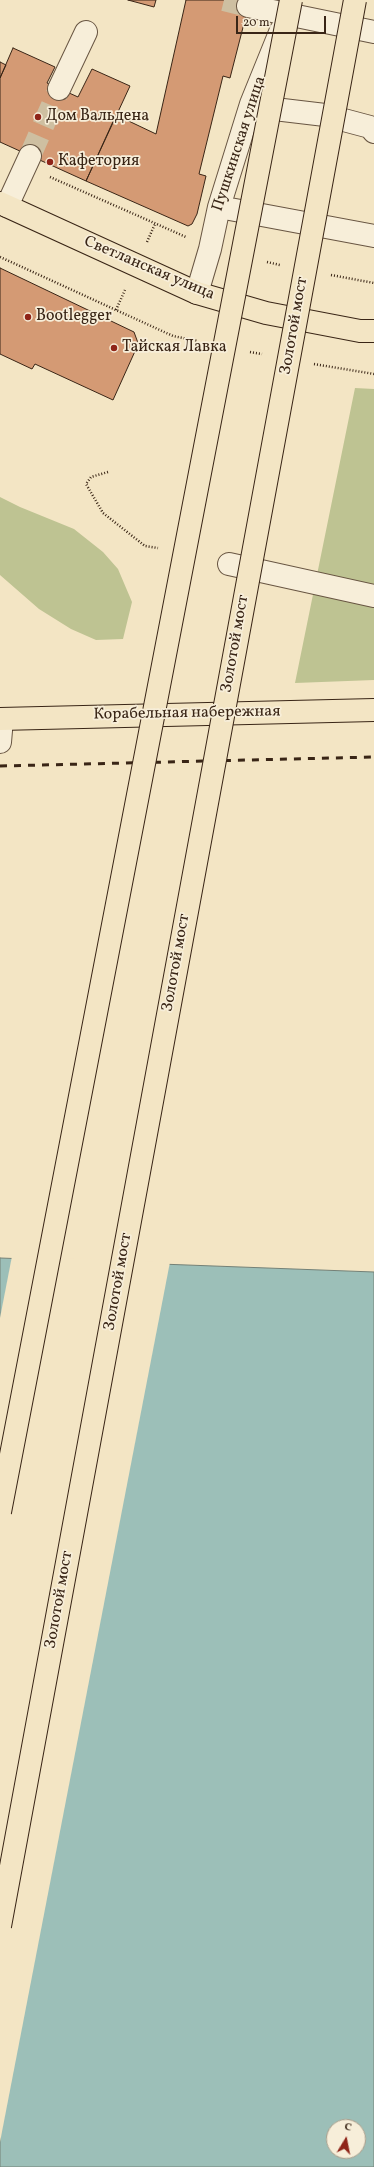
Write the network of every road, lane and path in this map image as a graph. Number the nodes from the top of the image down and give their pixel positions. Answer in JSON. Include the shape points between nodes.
{"nodes":[{"id":1,"x":355,"y":0,"type":"edge"},
{"id":2,"x":291,"y":5,"type":"edge"},
{"id":3,"x":248,"y":6,"type":"tunnel mouth"},
{"id":4,"x":86,"y":32,"type":"dead end"},
{"id":5,"x":374,"y":32,"type":"edge"},
{"id":6,"x":59,"y":89,"type":"tunnel mouth"},
{"id":7,"x":251,"y":104,"type":"junction"},
{"id":8,"x":374,"y":132,"type":"edge"},
{"id":9,"x":27,"y":161,"type":"joint"},
{"id":10,"x":4,"y":205,"type":"edge"},
{"id":11,"x":219,"y":207,"type":"junction"},
{"id":12,"x":374,"y":236,"type":"edge"},
{"id":13,"x":210,"y":249,"type":"junction"},
{"id":14,"x":0,"y":257,"type":"edge"},
{"id":15,"x":197,"y":292,"type":"junction"},
{"id":16,"x":374,"y":331,"type":"edge"},
{"id":17,"x":173,"y":336,"type":"dead end"},
{"id":18,"x":108,"y":472,"type":"dead end"},
{"id":19,"x":160,"y":549,"type":"dead end"},
{"id":20,"x":229,"y":564,"type":"dead end"},
{"id":21,"x":374,"y":596,"type":"edge"},
{"id":22,"x":374,"y":710,"type":"edge"},
{"id":23,"x":1,"y":719,"type":"edge"},
{"id":24,"x":0,"y":742,"type":"edge"},
{"id":25,"x":0,"y":1512,"type":"edge"},
{"id":26,"x":0,"y":1926,"type":"edge"}],
"edges":[{"from":1,"to":26,"type":"main road","name":"Золотой мост","bridge":true},
{"from":2,"to":3,"type":"street"},
{"from":2,"to":5,"type":"street"},
{"from":2,"to":7,"type":"street","name":"Пушкинская улица"},
{"from":2,"to":25,"type":"main road","bridge":true},
{"from":4,"to":6,"type":"street"},
{"from":7,"to":8,"type":"street","via":[[325,115],[370,127]]},
{"from":7,"to":11,"type":"street","name":"Пушкинская улица"},
{"from":9,"to":10,"type":"street"},
{"from":9,"to":13,"type":"path"},
{"from":10,"to":15,"type":"main road","name":"Светланская улица"},
{"from":11,"to":12,"type":"street"},
{"from":11,"to":13,"type":"street","name":"Пушкинская улица"},
{"from":13,"to":15,"type":"street","name":"Пушкинская улица"},
{"from":14,"to":17,"type":"path"},
{"from":15,"to":16,"type":"main road","name":"Светланская улица","via":[[266,313],[360,331]]},
{"from":18,"to":19,"type":"path","via":[[91,477],[86,484],[103,513],[145,546]]},
{"from":20,"to":21,"type":"street"},
{"from":22,"to":23,"type":"main road","name":"Корабельная набережная"},
{"from":23,"to":24,"type":"street"}]}
